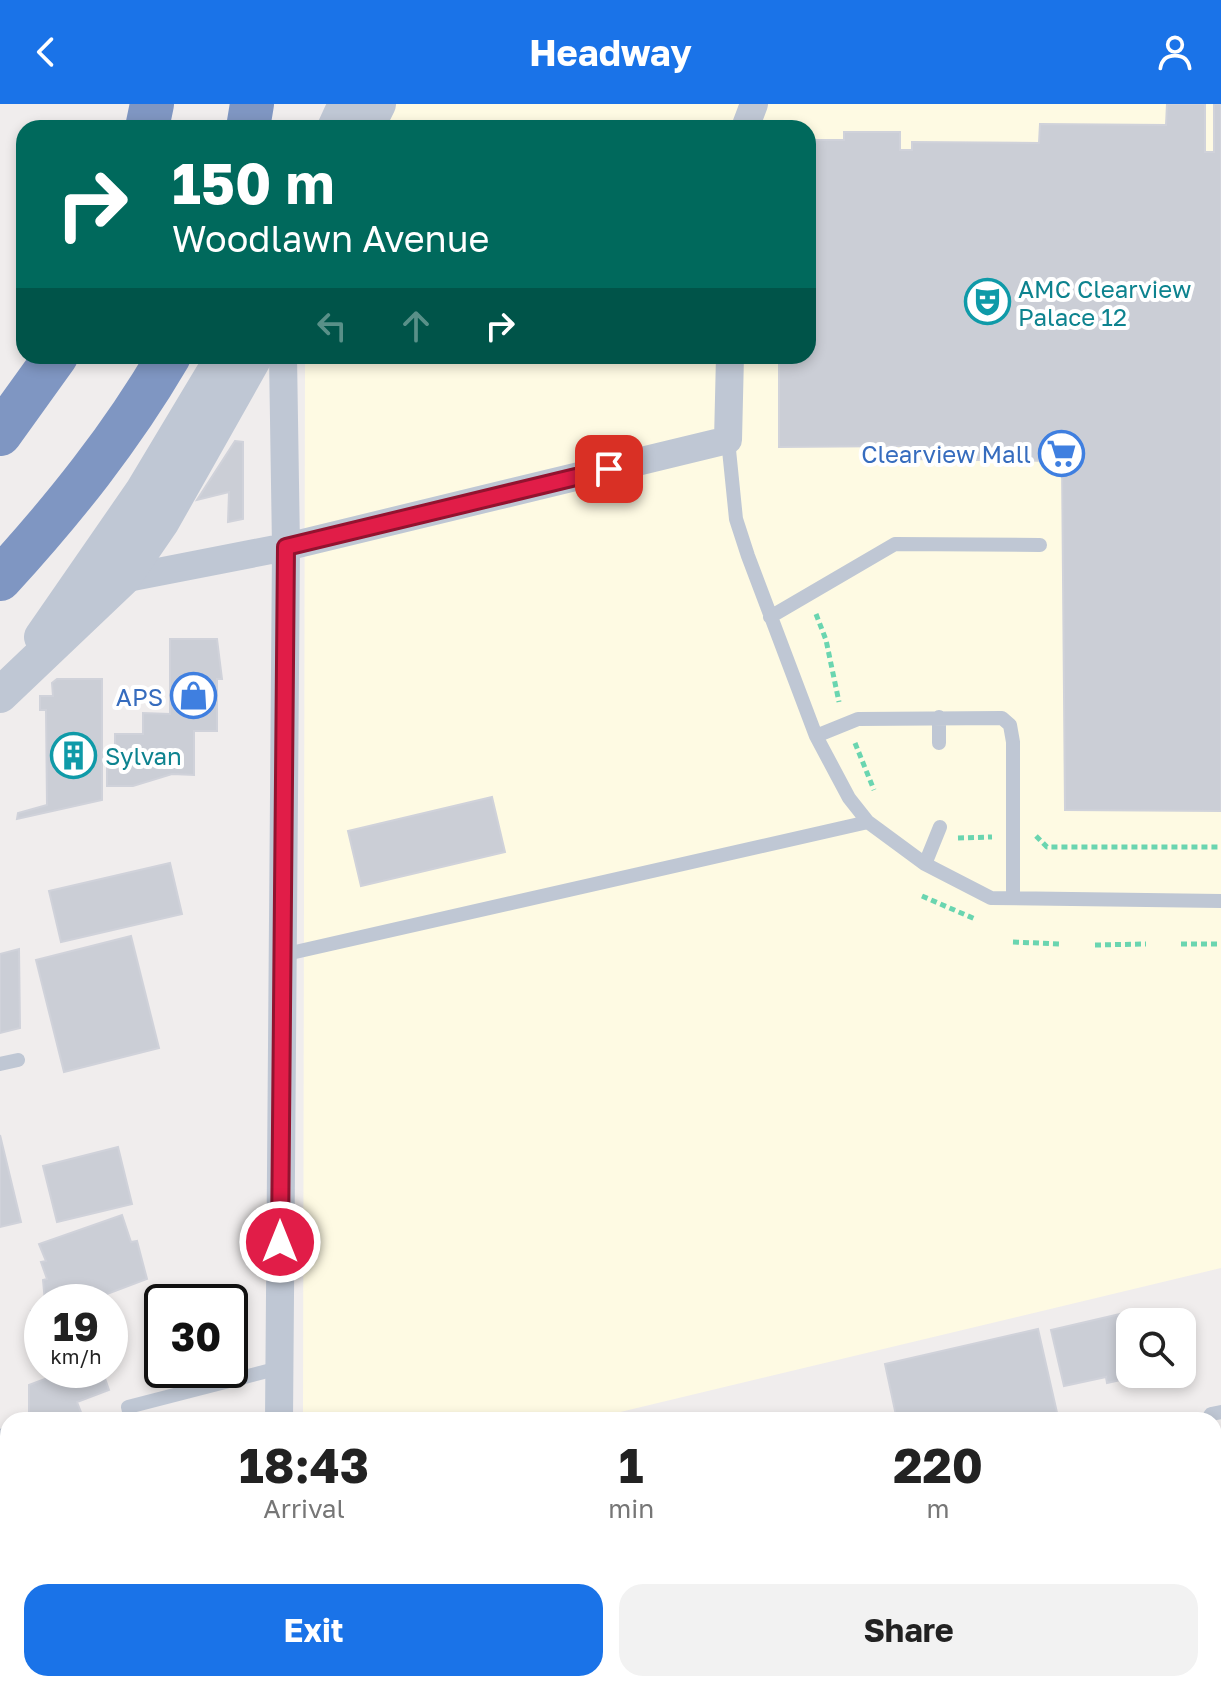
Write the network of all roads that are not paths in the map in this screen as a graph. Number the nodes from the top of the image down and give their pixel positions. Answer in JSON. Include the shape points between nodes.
{"nodes":[{"id":1,"x":50,"y":364,"type":"edge"},
{"id":2,"x":138,"y":364,"type":"edge"},
{"id":3,"x":164,"y":364,"type":"edge"},
{"id":4,"x":219,"y":364,"type":"edge"},
{"id":5,"x":250,"y":364,"type":"edge"},
{"id":6,"x":283,"y":364,"type":"edge"},
{"id":7,"x":730,"y":364,"type":"edge"},
{"id":8,"x":0,"y":434,"type":"edge"},
{"id":9,"x":728,"y":440,"type":"junction"},
{"id":10,"x":1040,"y":545,"type":"dead end"},
{"id":11,"x":286,"y":547,"type":"junction"},
{"id":12,"x":0,"y":553,"type":"edge"},
{"id":13,"x":123,"y":578,"type":"junction"},
{"id":14,"x":0,"y":579,"type":"edge"},
{"id":15,"x":72,"y":591,"type":"junction"},
{"id":16,"x":770,"y":617,"type":"junction"},
{"id":17,"x":5,"y":690,"type":"edge"},
{"id":18,"x":939,"y":717,"type":"junction"},
{"id":19,"x":816,"y":736,"type":"junction"},
{"id":20,"x":939,"y":743,"type":"dead end"},
{"id":21,"x":868,"y":822,"type":"junction"},
{"id":22,"x":940,"y":827,"type":"dead end"},
{"id":23,"x":925,"y":864,"type":"junction"},
{"id":24,"x":1013,"y":898,"type":"junction"},
{"id":25,"x":1221,"y":901,"type":"edge"},
{"id":26,"x":282,"y":955,"type":"junction"},
{"id":27,"x":18,"y":1060,"type":"dead end"},
{"id":28,"x":0,"y":1064,"type":"edge"},
{"id":29,"x":279,"y":1368,"type":"junction"},
{"id":30,"x":129,"y":1412,"type":"edge"},
{"id":31,"x":279,"y":1412,"type":"edge"}],
"edges":[{"from":1,"to":8,"type":"highway"},
{"from":2,"to":12,"type":"highway","via":[[38,510]]},
{"from":3,"to":14,"type":"highway","via":[[69,501]]},
{"from":4,"to":15,"type":"street","via":[[143,491]]},
{"from":5,"to":13,"type":"street","via":[[162,521]]},
{"from":6,"to":11,"type":"street"},
{"from":7,"to":9,"type":"street"},
{"from":9,"to":11,"type":"street"},
{"from":9,"to":16,"type":"lane","via":[[736,519]]},
{"from":10,"to":16,"type":"lane","via":[[895,544]]},
{"from":11,"to":13,"type":"street"},
{"from":11,"to":26,"type":"street"},
{"from":13,"to":15,"type":"street"},
{"from":13,"to":17,"type":"street"},
{"from":15,"to":17,"type":"street"},
{"from":16,"to":19,"type":"lane"},
{"from":18,"to":19,"type":"lane","via":[[858,719]]},
{"from":18,"to":20,"type":"lane"},
{"from":18,"to":24,"type":"lane","via":[[993,716],[1010,725]]},
{"from":19,"to":21,"type":"lane"},
{"from":21,"to":23,"type":"lane"},
{"from":21,"to":26,"type":"lane"},
{"from":22,"to":23,"type":"lane"},
{"from":23,"to":24,"type":"lane","via":[[991,898]]},
{"from":24,"to":25,"type":"lane"},
{"from":26,"to":29,"type":"street"},
{"from":27,"to":28,"type":"lane"},
{"from":29,"to":30,"type":"lane","via":[[128,1407]]},
{"from":29,"to":31,"type":"street"}]}
